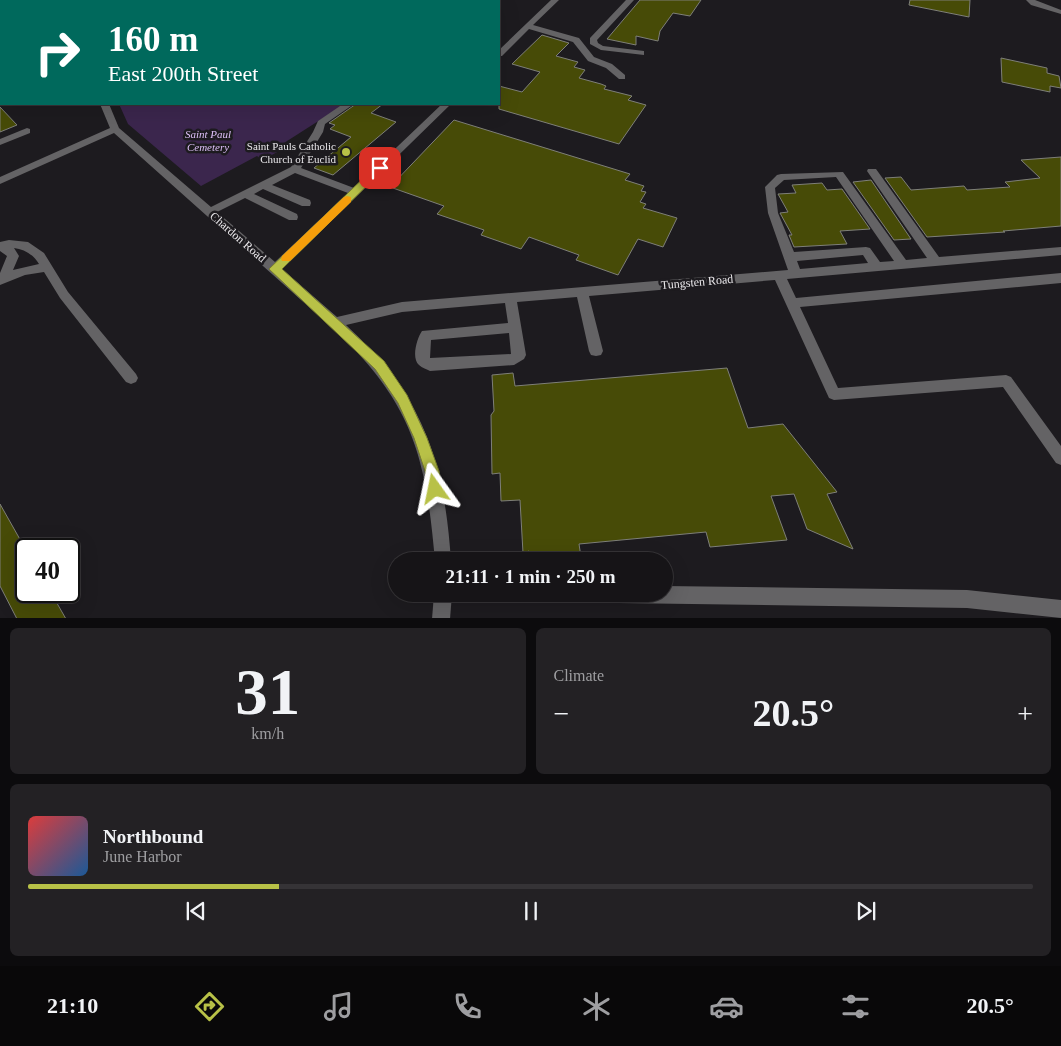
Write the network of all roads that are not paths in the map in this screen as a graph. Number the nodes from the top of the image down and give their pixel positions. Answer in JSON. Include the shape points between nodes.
{"nodes":[{"id":1,"x":554,"y":0,"type":"edge"},
{"id":2,"x":630,"y":0,"type":"edge"},
{"id":3,"x":1030,"y":0,"type":"edge"},
{"id":4,"x":1061,"y":12,"type":"edge"},
{"id":5,"x":528,"y":26,"type":"junction"},
{"id":6,"x":500,"y":53,"type":"edge"},
{"id":7,"x":641,"y":53,"type":"dead end"},
{"id":8,"x":622,"y":77,"type":"dead end"},
{"id":9,"x":104,"y":105,"type":"edge"},
{"id":10,"x":347,"y":105,"type":"edge"},
{"id":11,"x":446,"y":105,"type":"edge"},
{"id":12,"x":115,"y":129,"type":"junction"},
{"id":13,"x":27,"y":131,"type":"dead end"},
{"id":14,"x":0,"y":142,"type":"edge"},
{"id":15,"x":295,"y":169,"type":"junction"},
{"id":16,"x":872,"y":172,"type":"dead end"},
{"id":17,"x":0,"y":181,"type":"edge"},
{"id":18,"x":264,"y":185,"type":"junction"},
{"id":19,"x":355,"y":192,"type":"junction"},
{"id":20,"x":244,"y":194,"type":"junction"},
{"id":21,"x":306,"y":203,"type":"dead end"},
{"id":22,"x":209,"y":212,"type":"junction"},
{"id":23,"x":293,"y":217,"type":"dead end"},
{"id":24,"x":0,"y":246,"type":"edge"},
{"id":25,"x":1061,"y":251,"type":"edge"},
{"id":26,"x":790,"y":257,"type":"junction"},
{"id":27,"x":936,"y":262,"type":"junction"},
{"id":28,"x":903,"y":264,"type":"junction"},
{"id":29,"x":47,"y":267,"type":"junction"},
{"id":30,"x":877,"y":267,"type":"junction"},
{"id":31,"x":275,"y":269,"type":"junction"},
{"id":32,"x":796,"y":274,"type":"junction"},
{"id":33,"x":779,"y":275,"type":"junction"},
{"id":34,"x":1061,"y":278,"type":"edge"},
{"id":35,"x":1,"y":280,"type":"edge"},
{"id":36,"x":582,"y":292,"type":"junction"},
{"id":37,"x":510,"y":298,"type":"junction"},
{"id":38,"x":792,"y":303,"type":"junction"},
{"id":39,"x":334,"y":323,"type":"junction"},
{"id":40,"x":514,"y":327,"type":"junction"},
{"id":41,"x":596,"y":351,"type":"dead end"},
{"id":42,"x":131,"y":378,"type":"dead end"},
{"id":43,"x":1061,"y":458,"type":"edge"},
{"id":44,"x":442,"y":552,"type":"edge"},
{"id":45,"x":673,"y":595,"type":"edge"},
{"id":46,"x":442,"y":602,"type":"edge"},
{"id":47,"x":1061,"y":609,"type":"edge"},
{"id":48,"x":441,"y":618,"type":"edge"}],
"edges":[{"from":1,"to":5,"type":"street"},
{"from":2,"to":7,"type":"street","via":[[593,40],[601,48]]},
{"from":3,"to":4,"type":"street"},
{"from":5,"to":6,"type":"street"},
{"from":5,"to":8,"type":"street","via":[[576,40],[591,60],[609,66]]},
{"from":9,"to":12,"type":"street","name":"Chardon Road"},
{"from":10,"to":15,"type":"street","via":[[323,121]]},
{"from":11,"to":19,"type":"street"},
{"from":12,"to":17,"type":"street"},
{"from":12,"to":22,"type":"street","name":"Chardon Road"},
{"from":13,"to":14,"type":"street"},
{"from":15,"to":18,"type":"street"},
{"from":15,"to":19,"type":"street"},
{"from":16,"to":27,"type":"street"},
{"from":18,"to":20,"type":"street"},
{"from":18,"to":21,"type":"street"},
{"from":19,"to":31,"type":"street"},
{"from":20,"to":22,"type":"street"},
{"from":20,"to":23,"type":"street"},
{"from":22,"to":31,"type":"street","name":"Chardon Road"},
{"from":24,"to":29,"type":"street","via":[[24,244],[40,256]]},
{"from":24,"to":35,"type":"street","via":[[13,256]]},
{"from":25,"to":27,"type":"street","name":"Tungsten Road"},
{"from":26,"to":28,"type":"street","via":[[773,214],[770,187],[781,177],[839,174]]},
{"from":26,"to":30,"type":"street","via":[[866,251]]},
{"from":26,"to":32,"type":"street"},
{"from":27,"to":28,"type":"street","name":"Tungsten Road"},
{"from":28,"to":30,"type":"street","name":"Tungsten Road"},
{"from":29,"to":35,"type":"street"},
{"from":29,"to":42,"type":"street","via":[[64,295]]},
{"from":30,"to":32,"type":"street","name":"Tungsten Road"},
{"from":31,"to":39,"type":"street","name":"Chardon Road"},
{"from":32,"to":33,"type":"street","name":"Tungsten Road"},
{"from":33,"to":36,"type":"street","name":"Tungsten Road"},
{"from":33,"to":38,"type":"street"},
{"from":34,"to":38,"type":"street"},
{"from":36,"to":37,"type":"street","name":"Tungsten Road"},
{"from":36,"to":41,"type":"street"},
{"from":37,"to":39,"type":"street","name":"Tungsten Road","via":[[402,307]]},
{"from":37,"to":40,"type":"street"},
{"from":38,"to":43,"type":"street","via":[[834,394],[1006,381]]},
{"from":39,"to":44,"type":"street","name":"Chardon Road","via":[[380,365],[402,399],[432,471]]},
{"from":40,"to":40,"type":"street","via":[[518,355],[514,359],[430,365],[423,361],[423,340],[427,335]]},
{"from":45,"to":47,"type":"street","via":[[967,599]]},
{"from":46,"to":48,"type":"street"}]}
